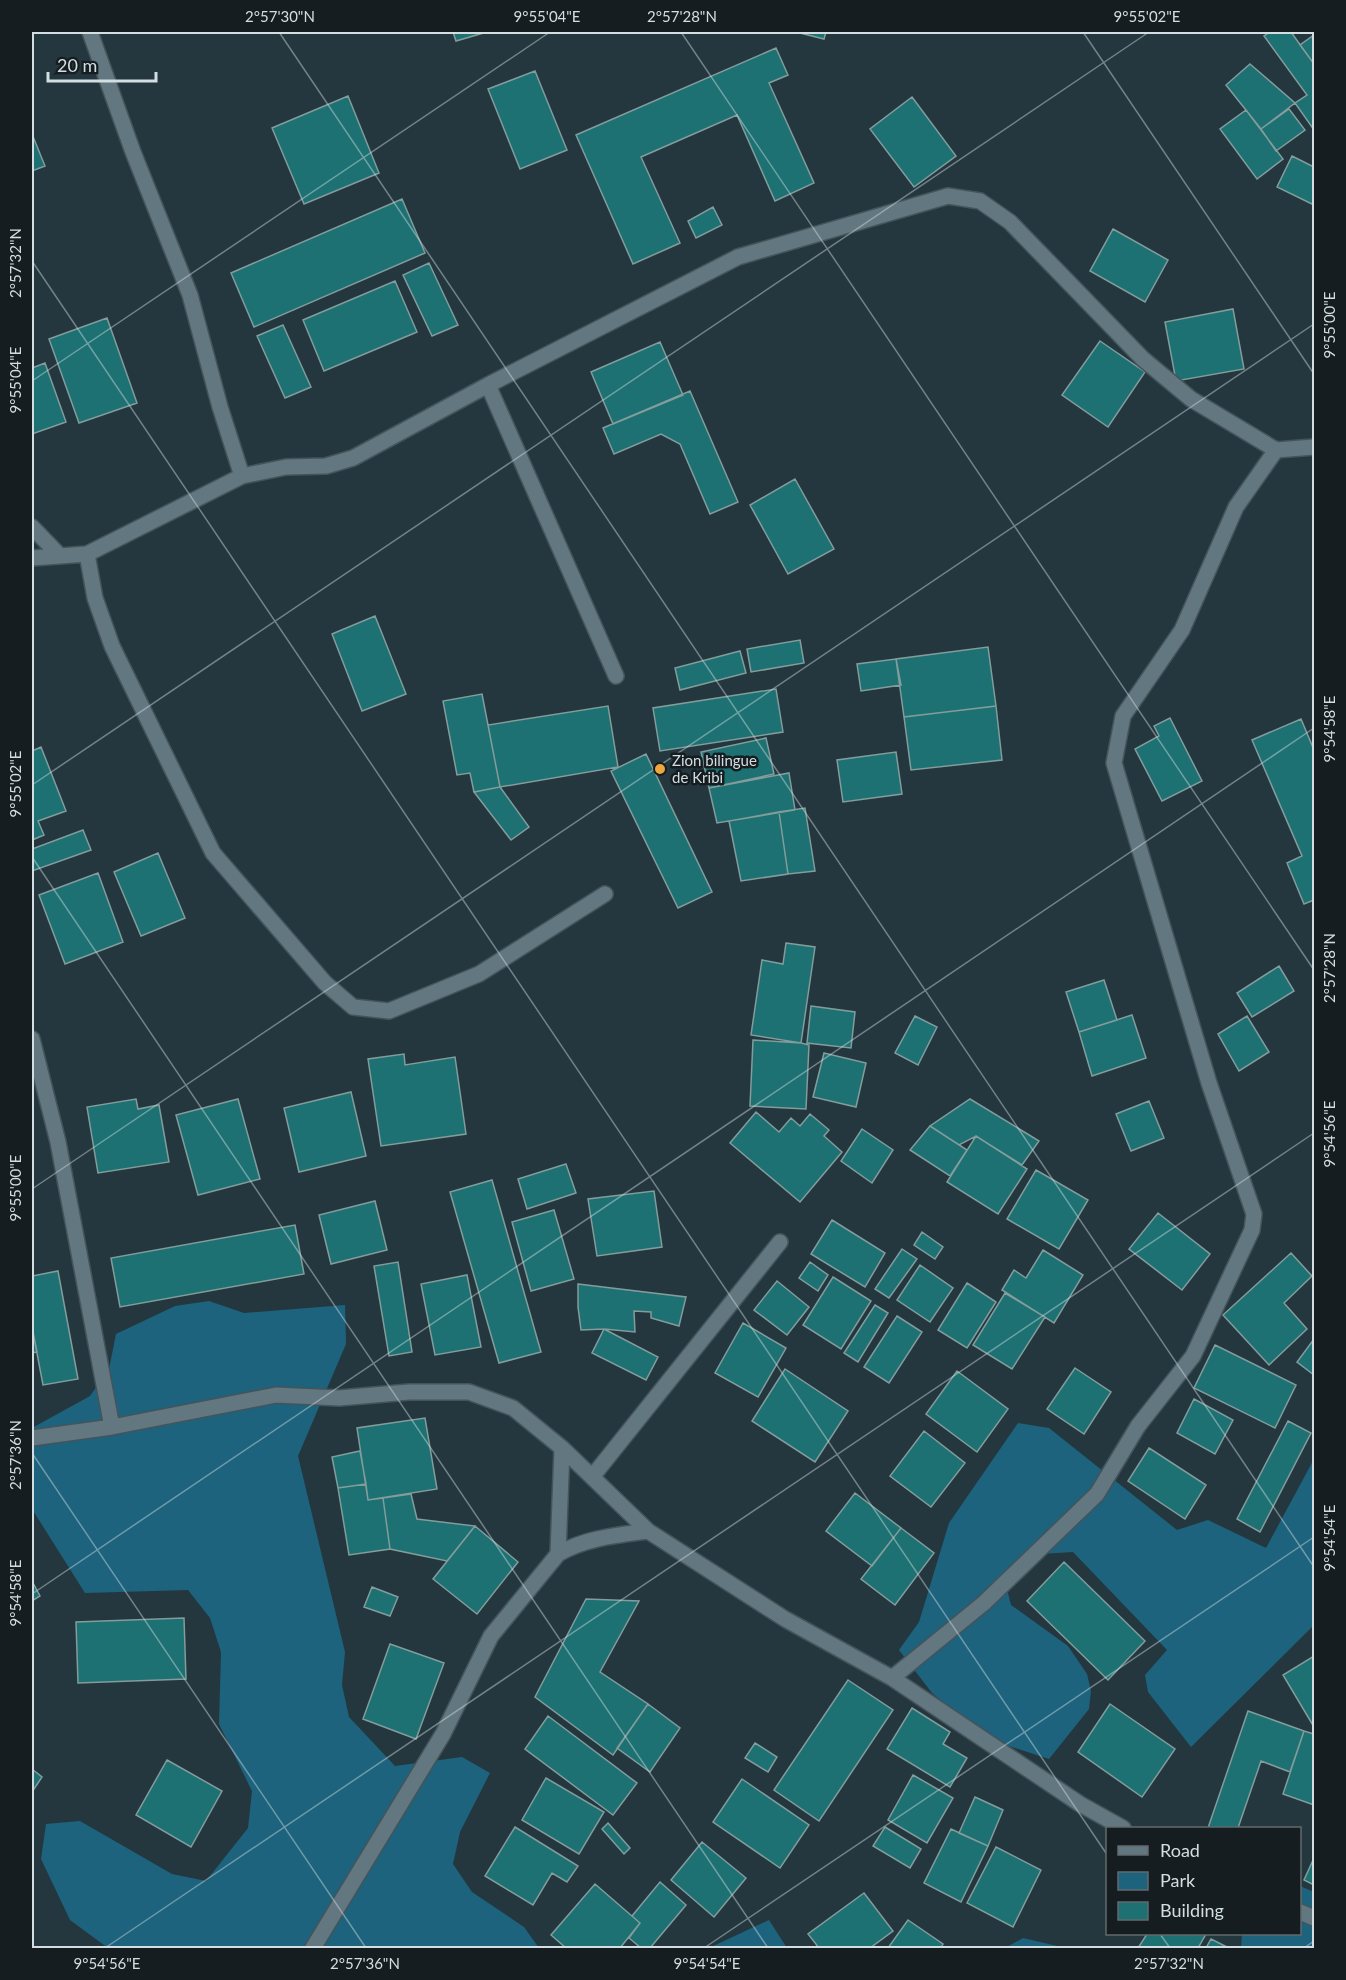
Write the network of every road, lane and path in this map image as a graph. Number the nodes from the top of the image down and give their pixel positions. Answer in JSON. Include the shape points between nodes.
{"nodes":[{"id":1,"x":90,"y":32,"type":"edge"},
{"id":2,"x":488,"y":385,"type":"junction"},
{"id":3,"x":1314,"y":447,"type":"edge"},
{"id":4,"x":1276,"y":450,"type":"junction"},
{"id":5,"x":242,"y":476,"type":"junction"},
{"id":6,"x":32,"y":527,"type":"edge"},
{"id":7,"x":87,"y":554,"type":"junction"},
{"id":8,"x":60,"y":556,"type":"junction"},
{"id":9,"x":32,"y":558,"type":"edge"},
{"id":10,"x":616,"y":676,"type":"dead end"},
{"id":11,"x":605,"y":894,"type":"dead end"},
{"id":12,"x":32,"y":1039,"type":"edge"},
{"id":13,"x":780,"y":1242,"type":"dead end"},
{"id":14,"x":112,"y":1427,"type":"junction"},
{"id":15,"x":32,"y":1438,"type":"edge"},
{"id":16,"x":562,"y":1448,"type":"junction"},
{"id":17,"x":591,"y":1477,"type":"junction"},
{"id":18,"x":648,"y":1531,"type":"junction"},
{"id":19,"x":558,"y":1554,"type":"junction"},
{"id":20,"x":892,"y":1678,"type":"junction"},
{"id":21,"x":1121,"y":1827,"type":"edge"},
{"id":22,"x":313,"y":1948,"type":"edge"}],
"edges":[{"from":1,"to":5,"type":"street","via":[[190,294]]},
{"from":2,"to":4,"type":"street","via":[[738,257],[948,196],[980,201],[1010,222],[1143,358],[1191,399]]},
{"from":2,"to":5,"type":"street","via":[[353,458],[326,466],[286,467]]},
{"from":2,"to":10,"type":"street"},
{"from":3,"to":4,"type":"street"},
{"from":4,"to":20,"type":"street","via":[[1236,507],[1182,630],[1123,716],[1114,763],[1209,1083],[1254,1214],[1252,1230],[1193,1356],[1138,1426],[1097,1494],[984,1603]]},
{"from":5,"to":7,"type":"street"},
{"from":6,"to":8,"type":"street"},
{"from":7,"to":8,"type":"street"},
{"from":7,"to":11,"type":"street","via":[[95,598],[112,646],[213,853],[325,983],[353,1007],[389,1011],[479,974]]},
{"from":8,"to":9,"type":"street"},
{"from":12,"to":14,"type":"street","via":[[58,1142]]},
{"from":13,"to":17,"type":"street"},
{"from":14,"to":15,"type":"street"},
{"from":14,"to":16,"type":"street","via":[[276,1395],[339,1398],[469,1392],[513,1408]]},
{"from":16,"to":17,"type":"street"},
{"from":16,"to":19,"type":"street"},
{"from":17,"to":18,"type":"street"},
{"from":18,"to":19,"type":"street","via":[[607,1537]]},
{"from":18,"to":20,"type":"street","via":[[785,1619]]},
{"from":19,"to":22,"type":"street","via":[[490,1636],[444,1734]]},
{"from":20,"to":21,"type":"street","via":[[1080,1804]]}]}
